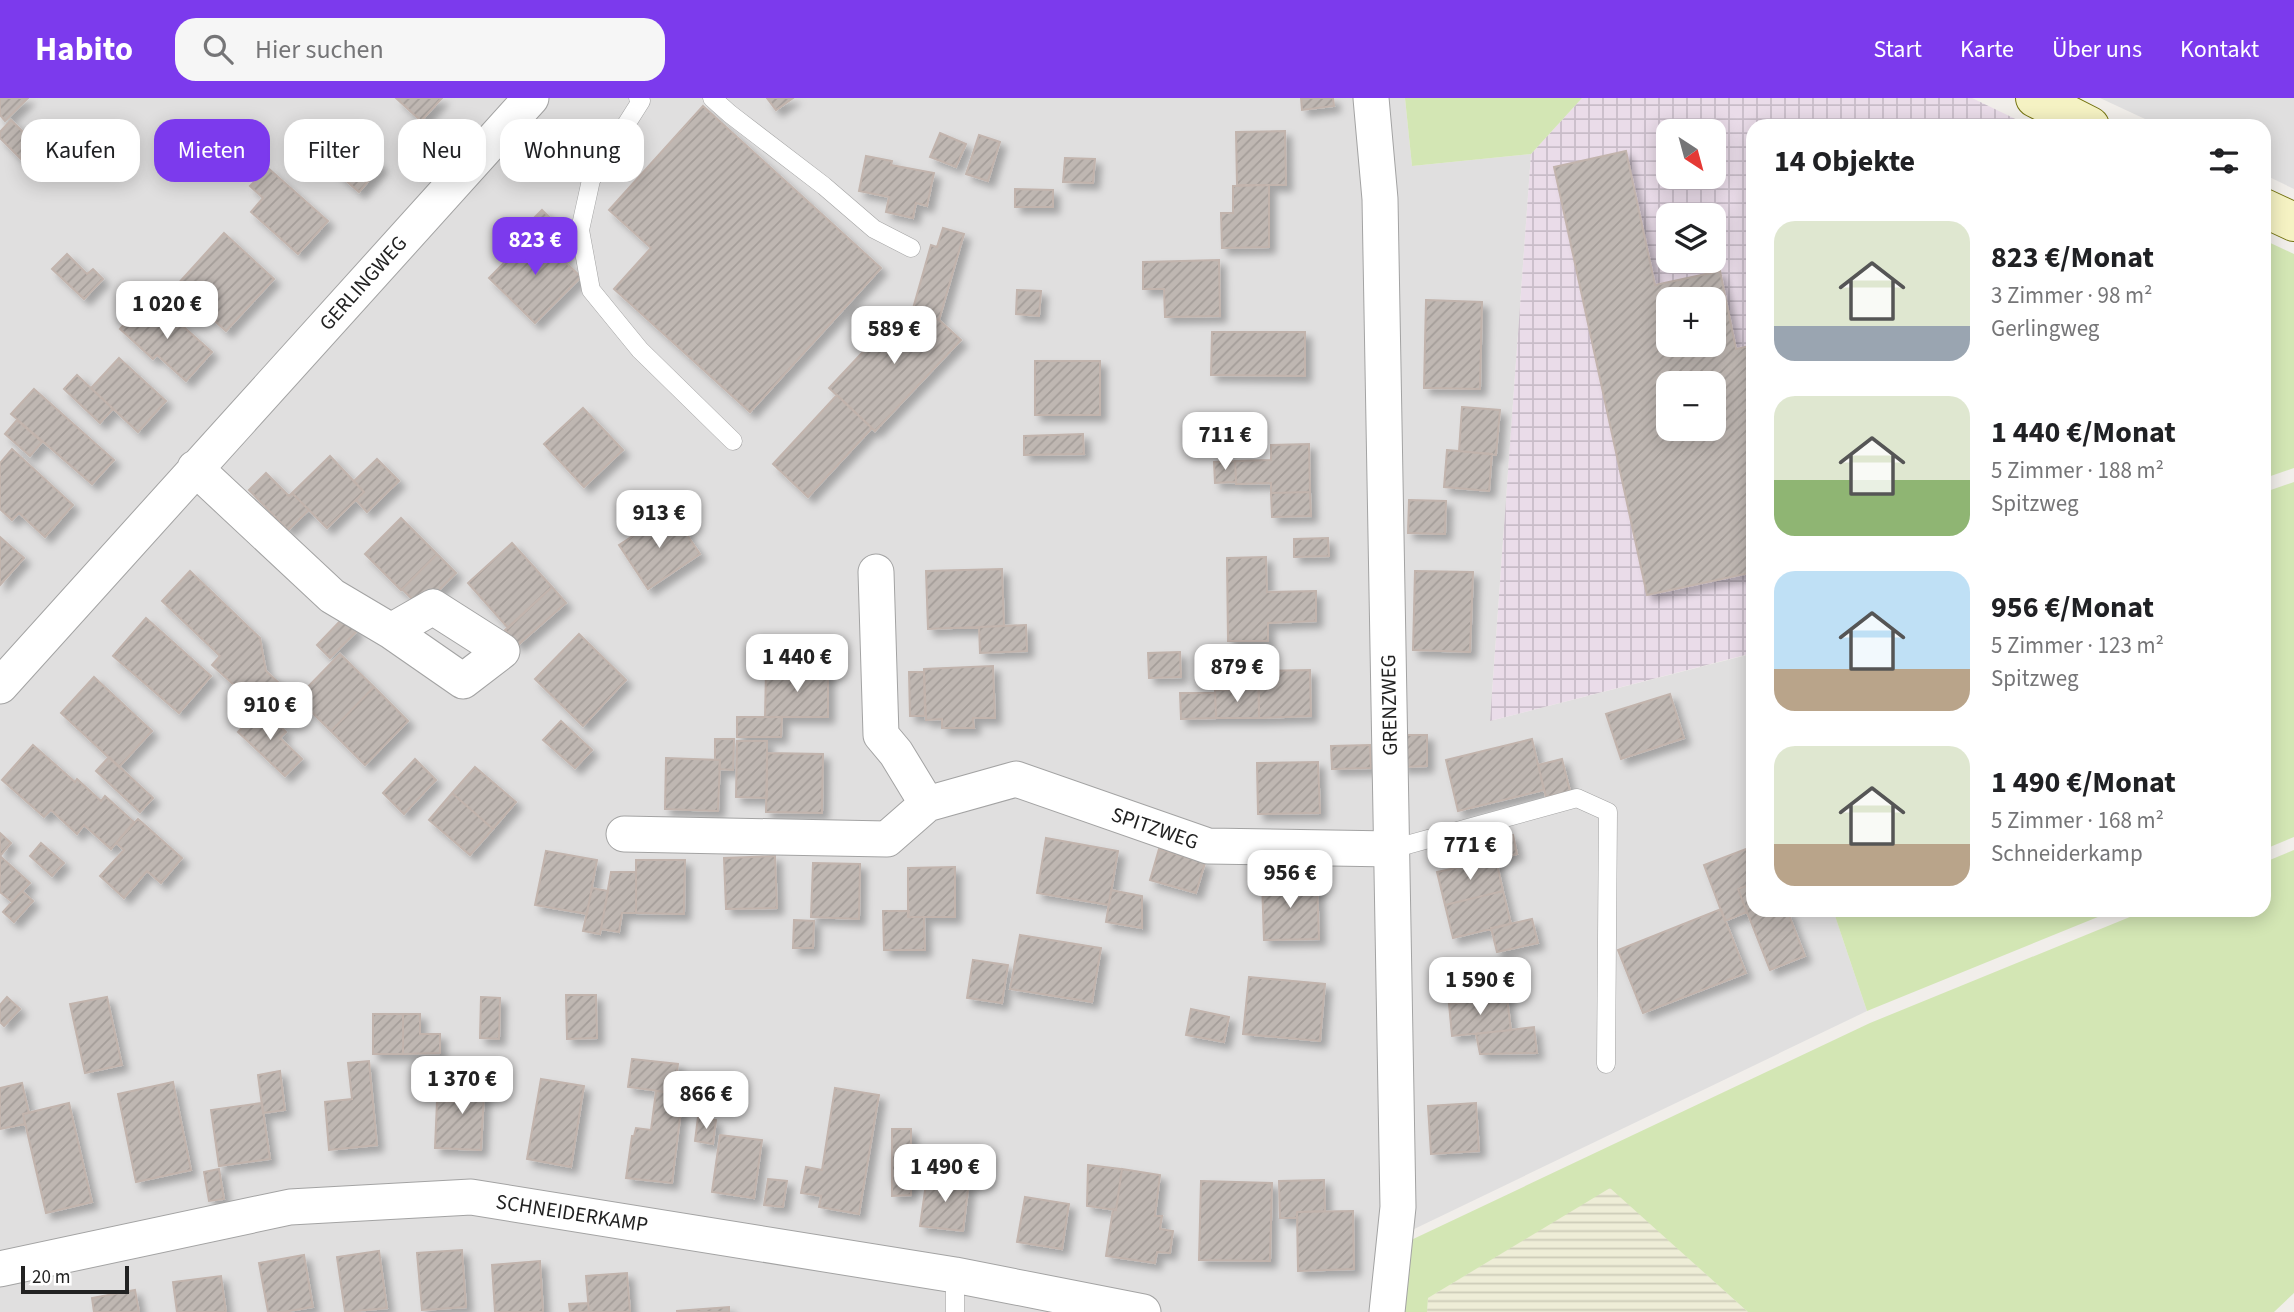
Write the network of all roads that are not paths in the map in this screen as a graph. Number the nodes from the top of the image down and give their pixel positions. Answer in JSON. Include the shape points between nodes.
{"nodes":[{"id":1,"x":531,"y":98,"type":"edge"},
{"id":2,"x":638,"y":98,"type":"edge"},
{"id":3,"x":712,"y":98,"type":"edge"},
{"id":4,"x":1371,"y":98,"type":"edge"},
{"id":5,"x":2035,"y":98,"type":"edge"},
{"id":6,"x":2076,"y":119,"type":"edge"},
{"id":7,"x":2271,"y":211,"type":"edge"},
{"id":8,"x":2294,"y":222,"type":"edge"},
{"id":9,"x":911,"y":248,"type":"dead end"},
{"id":10,"x":733,"y":441,"type":"dead end"},
{"id":11,"x":195,"y":468,"type":"junction"},
{"id":12,"x":876,"y":572,"type":"dead end"},
{"id":13,"x":391,"y":631,"type":"dead end"},
{"id":14,"x":0,"y":686,"type":"edge"},
{"id":15,"x":928,"y":804,"type":"junction"},
{"id":16,"x":624,"y":834,"type":"dead end"},
{"id":17,"x":1392,"y":849,"type":"junction"},
{"id":18,"x":1606,"y":1064,"type":"dead end"},
{"id":19,"x":0,"y":1269,"type":"edge"},
{"id":20,"x":955,"y":1275,"type":"junction"},
{"id":21,"x":955,"y":1312,"type":"edge"},
{"id":22,"x":1143,"y":1312,"type":"edge"},
{"id":23,"x":1387,"y":1312,"type":"edge"}],
"edges":[{"from":1,"to":11,"type":"street","name":"GERLINGWEG"},
{"from":2,"to":10,"type":"lane","via":[[641,102],[591,180],[580,229],[591,290],[640,350]]},
{"from":3,"to":9,"type":"lane","via":[[874,229]]},
{"from":4,"to":17,"type":"street","name":"GRENZWEG","via":[[1380,199]]},
{"from":5,"to":6,"type":"main road"},
{"from":7,"to":8,"type":"main road"},
{"from":11,"to":13,"type":"street","via":[[332,596]]},
{"from":11,"to":14,"type":"street","name":"GERLINGWEG"},
{"from":12,"to":15,"type":"street","via":[[881,735]]},
{"from":15,"to":16,"type":"street","name":"SPITZWEG","via":[[887,839]]},
{"from":15,"to":17,"type":"street","name":"SPITZWEG","via":[[1016,779],[1208,846]]},
{"from":17,"to":18,"type":"lane","via":[[1577,798],[1608,812]]},
{"from":17,"to":23,"type":"street","name":"GRENZWEG","via":[[1398,1207]]},
{"from":19,"to":20,"type":"street","name":"SCHNEIDERKAMP","via":[[290,1207],[471,1197]]},
{"from":20,"to":21,"type":"lane"},
{"from":20,"to":22,"type":"street","name":"SCHNEIDERKAMP"}]}
